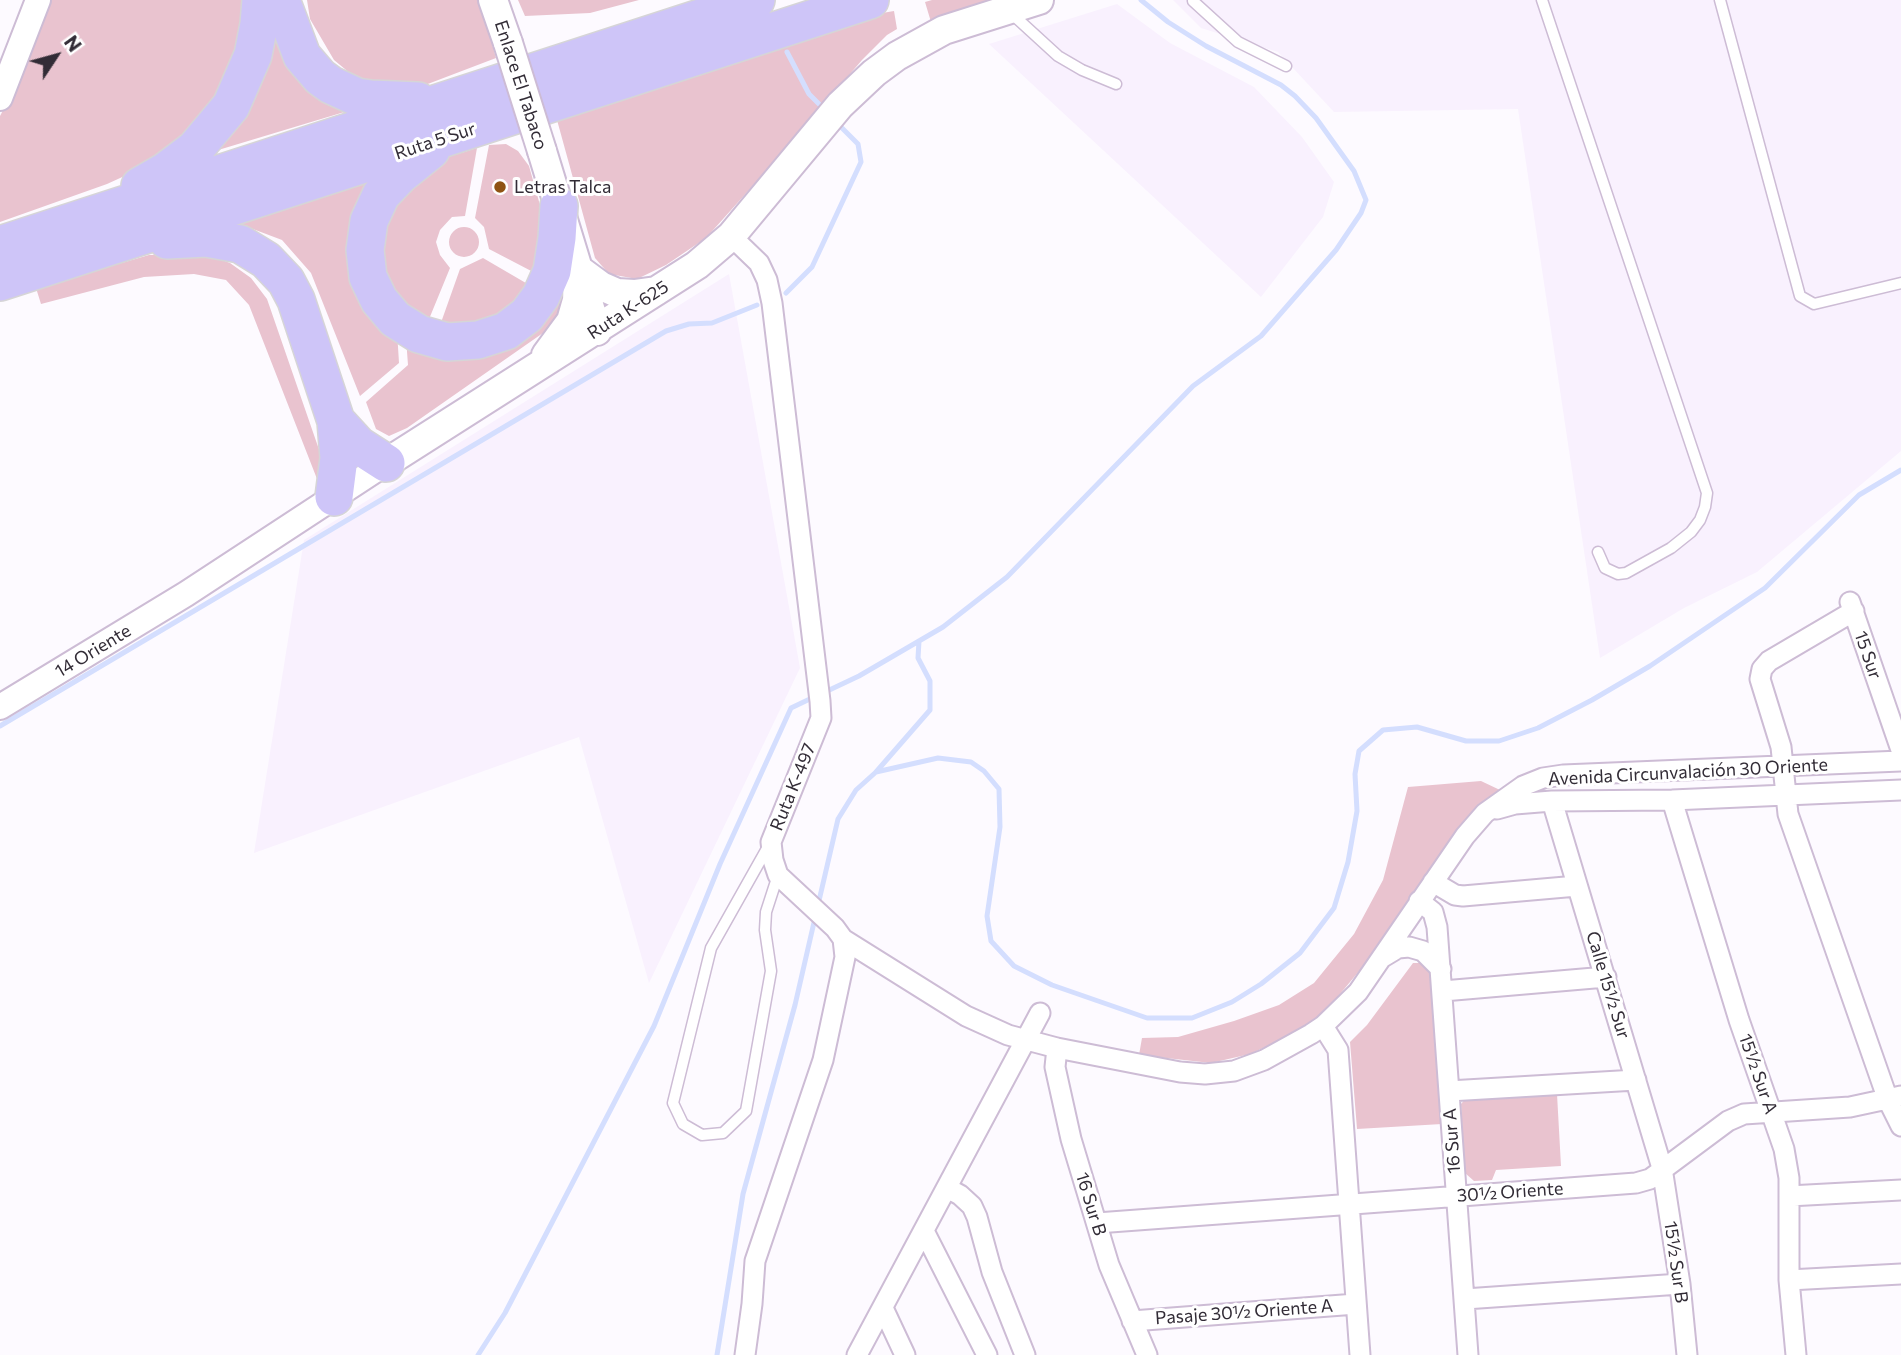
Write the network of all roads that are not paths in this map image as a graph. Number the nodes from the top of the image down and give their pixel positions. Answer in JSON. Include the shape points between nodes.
{"nodes":[{"id":1,"x":38,"y":0,"type":"edge"},
{"id":2,"x":261,"y":0,"type":"edge"},
{"id":3,"x":493,"y":0,"type":"edge"},
{"id":4,"x":756,"y":0,"type":"edge"},
{"id":5,"x":870,"y":0,"type":"edge"},
{"id":6,"x":1039,"y":0,"type":"edge"},
{"id":7,"x":1194,"y":0,"type":"edge"},
{"id":8,"x":1542,"y":0,"type":"edge"},
{"id":9,"x":1720,"y":0,"type":"edge"},
{"id":10,"x":286,"y":8,"type":"edge"},
{"id":11,"x":1008,"y":11,"type":"junction"},
{"id":12,"x":1286,"y":66,"type":"dead end"},
{"id":13,"x":1116,"y":84,"type":"dead end"},
{"id":14,"x":461,"y":96,"type":"junction"},
{"id":15,"x":0,"y":98,"type":"edge"},
{"id":16,"x":456,"y":134,"type":"junction"},
{"id":17,"x":559,"y":206,"type":"junction"},
{"id":18,"x":73,"y":222,"type":"junction"},
{"id":19,"x":731,"y":236,"type":"junction"},
{"id":20,"x":0,"y":245,"type":"edge"},
{"id":21,"x":110,"y":247,"type":"junction"},
{"id":22,"x":578,"y":269,"type":"junction"},
{"id":23,"x":0,"y":282,"type":"edge"},
{"id":24,"x":1901,"y":283,"type":"edge"},
{"id":25,"x":659,"y":290,"type":"junction"},
{"id":26,"x":597,"y":331,"type":"junction"},
{"id":27,"x":532,"y":372,"type":"junction"},
{"id":28,"x":336,"y":421,"type":"junction"},
{"id":29,"x":386,"y":463,"type":"junction"},
{"id":30,"x":334,"y":496,"type":"junction"},
{"id":31,"x":1598,"y":552,"type":"dead end"},
{"id":32,"x":186,"y":594,"type":"joint"},
{"id":33,"x":0,"y":707,"type":"edge"},
{"id":34,"x":1901,"y":750,"type":"edge"},
{"id":35,"x":1901,"y":761,"type":"edge"},
{"id":36,"x":1782,"y":768,"type":"junction"},
{"id":37,"x":1784,"y":795,"type":"junction"},
{"id":38,"x":1899,"y":796,"type":"edge"},
{"id":39,"x":1672,"y":800,"type":"junction"},
{"id":40,"x":1552,"y":802,"type":"junction"},
{"id":41,"x":1485,"y":813,"type":"junction"},
{"id":42,"x":771,"y":842,"type":"junction"},
{"id":43,"x":782,"y":879,"type":"junction"},
{"id":44,"x":1433,"y":882,"type":"junction"},
{"id":45,"x":1577,"y":886,"type":"junction"},
{"id":46,"x":1419,"y":901,"type":"junction"},
{"id":47,"x":839,"y":934,"type":"junction"},
{"id":48,"x":1381,"y":959,"type":"junction"},
{"id":49,"x":1441,"y":969,"type":"junction"},
{"id":50,"x":1606,"y":977,"type":"junction"},
{"id":51,"x":1443,"y":991,"type":"junction"},
{"id":52,"x":1040,"y":1013,"type":"dead end"},
{"id":53,"x":1323,"y":1026,"type":"junction"},
{"id":54,"x":1026,"y":1039,"type":"junction"},
{"id":55,"x":1057,"y":1048,"type":"junction"},
{"id":56,"x":1636,"y":1080,"type":"junction"},
{"id":57,"x":1449,"y":1091,"type":"junction"},
{"id":58,"x":1895,"y":1098,"type":"edge"},
{"id":59,"x":1771,"y":1112,"type":"junction"},
{"id":60,"x":1901,"y":1126,"type":"edge"},
{"id":61,"x":1662,"y":1168,"type":"junction"},
{"id":62,"x":947,"y":1188,"type":"junction"},
{"id":63,"x":1901,"y":1190,"type":"edge"},
{"id":64,"x":1455,"y":1196,"type":"junction"},
{"id":65,"x":1788,"y":1196,"type":"junction"},
{"id":66,"x":1349,"y":1204,"type":"junction"},
{"id":67,"x":1097,"y":1223,"type":"junction"},
{"id":68,"x":924,"y":1231,"type":"junction"},
{"id":69,"x":1901,"y":1274,"type":"edge"},
{"id":70,"x":1789,"y":1280,"type":"junction"},
{"id":71,"x":1680,"y":1284,"type":"junction"},
{"id":72,"x":1465,"y":1300,"type":"junction"},
{"id":73,"x":1356,"y":1304,"type":"junction"},
{"id":74,"x":883,"y":1308,"type":"junction"},
{"id":75,"x":1132,"y":1321,"type":"junction"},
{"id":76,"x":745,"y":1355,"type":"edge"},
{"id":77,"x":858,"y":1355,"type":"edge"},
{"id":78,"x":905,"y":1355,"type":"edge"},
{"id":79,"x":986,"y":1355,"type":"edge"},
{"id":80,"x":1025,"y":1355,"type":"edge"},
{"id":81,"x":1147,"y":1355,"type":"edge"},
{"id":82,"x":1360,"y":1355,"type":"edge"},
{"id":83,"x":1468,"y":1355,"type":"edge"},
{"id":84,"x":1687,"y":1355,"type":"edge"},
{"id":85,"x":1796,"y":1355,"type":"edge"}],
"edges":[{"from":1,"to":15,"type":"street"},
{"from":2,"to":18,"type":"highway","via":[[248,70],[219,122],[195,149],[166,171]]},
{"from":3,"to":17,"type":"main road","name":"Enlace El Tabaco","bridge":true},
{"from":4,"to":14,"type":"highway","name":"Ruta 5 Sur"},
{"from":5,"to":16,"type":"highway","name":"Ruta 5 Sur"},
{"from":6,"to":11,"type":"main road","name":"Ruta K-625"},
{"from":7,"to":12,"type":"lane","via":[[1238,42]]},
{"from":8,"to":31,"type":"lane","via":[[1707,493],[1700,520],[1691,532],[1626,573],[1605,568]]},
{"from":9,"to":24,"type":"lane","via":[[1800,296],[1814,304]]},
{"from":10,"to":14,"type":"highway","via":[[296,43],[311,68],[344,92],[386,101]]},
{"from":11,"to":13,"type":"lane","via":[[1058,56]]},
{"from":11,"to":19,"type":"main road","name":"Ruta K-625","via":[[944,30],[874,73],[840,105]]},
{"from":14,"to":18,"type":"highway","name":"Ruta 5 Sur"},
{"from":16,"to":17,"type":"highway","via":[[389,184],[369,221],[368,277],[379,300],[407,328],[433,339],[463,342],[494,336],[517,323],[541,296],[552,271]]},
{"from":16,"to":21,"type":"highway","name":"Ruta 5 Sur"},
{"from":17,"to":22,"type":"main road","name":"Enlace El Tabaco"},
{"from":18,"to":20,"type":"highway","name":"Ruta 5 Sur"},
{"from":19,"to":25,"type":"main road","name":"Ruta K-625"},
{"from":19,"to":42,"type":"street","name":"Ruta K-497","via":[[759,263],[772,303],[820,701],[821,718]]},
{"from":21,"to":23,"type":"highway","name":"Ruta 5 Sur"},
{"from":21,"to":28,"type":"highway","via":[[206,238],[240,244],[266,260],[282,275],[296,300]]},
{"from":22,"to":25,"type":"main road","via":[[617,293]]},
{"from":22,"to":26,"type":"main road","name":"Enlace El Tabaco"},
{"from":22,"to":27,"type":"main road","via":[[571,321]]},
{"from":25,"to":26,"type":"main road","name":"Ruta K-625"},
{"from":26,"to":27,"type":"main road","name":"Ruta K-625"},
{"from":27,"to":29,"type":"main road","name":"Ruta K-625"},
{"from":28,"to":29,"type":"highway","via":[[358,445]]},
{"from":28,"to":30,"type":"highway","via":[[340,457]]},
{"from":29,"to":30,"type":"street","name":"Ruta K-625"},
{"from":30,"to":32,"type":"street","name":"Ruta K-625"},
{"from":32,"to":33,"type":"street","name":"14 Oriente"},
{"from":34,"to":36,"type":"street","name":"15 Sur","via":[[1852,606],[1762,669],[1760,679],[1781,747]]},
{"from":35,"to":36,"type":"street","name":"Avenida Circunvalación 30 Oriente"},
{"from":36,"to":37,"type":"street"},
{"from":36,"to":41,"type":"street","name":"Avenida Circunvalación 30 Oriente","via":[[1543,778]]},
{"from":37,"to":38,"type":"street","name":"Avenida Circunvalación 30 Oriente"},
{"from":37,"to":39,"type":"street","name":"Avenida Circunvalación 30 Oriente"},
{"from":37,"to":58,"type":"street"},
{"from":39,"to":40,"type":"street","name":"Avenida Circunvalación 30 Oriente"},
{"from":39,"to":59,"type":"street","name":"15½ Sur A"},
{"from":40,"to":41,"type":"street","name":"Avenida Circunvalación 30 Oriente","via":[[1515,804]]},
{"from":40,"to":45,"type":"street","name":"Calle 15½ Sur"},
{"from":41,"to":44,"type":"street","name":"Avenida Circunvalación 30 Oriente"},
{"from":42,"to":43,"type":"street","name":"Ruta K-497"},
{"from":42,"to":43,"type":"lane","via":[[710,948],[673,1103],[682,1124],[702,1135],[723,1132],[746,1111],[771,971],[766,912]]},
{"from":43,"to":47,"type":"street"},
{"from":44,"to":45,"type":"street","via":[[1464,896]]},
{"from":44,"to":46,"type":"street","name":"Avenida Circunvalación 30 Oriente"},
{"from":45,"to":50,"type":"street","name":"Calle 15½ Sur"},
{"from":46,"to":48,"type":"street","name":"Avenida Circunvalación 30 Oriente"},
{"from":46,"to":49,"type":"street","name":"16 Sur A","via":[[1436,916]]},
{"from":47,"to":54,"type":"street","name":"Avenida Circunvalación 30 Oriente","via":[[967,1016]]},
{"from":47,"to":76,"type":"street","via":[[845,957],[823,1060],[755,1261]]},
{"from":48,"to":49,"type":"street","via":[[1409,947],[1423,951]]},
{"from":48,"to":53,"type":"street","name":"Avenida Circunvalación 30 Oriente","via":[[1358,992]]},
{"from":49,"to":51,"type":"street","name":"16 Sur A"},
{"from":50,"to":51,"type":"street"},
{"from":50,"to":56,"type":"street","name":"Calle 15½ Sur"},
{"from":51,"to":57,"type":"street","name":"16 Sur A"},
{"from":52,"to":54,"type":"street"},
{"from":53,"to":55,"type":"street","name":"Avenida Circunvalación 30 Oriente","via":[[1264,1060],[1234,1071],[1205,1074]]},
{"from":53,"to":66,"type":"street","via":[[1338,1050]]},
{"from":54,"to":55,"type":"street","name":"Avenida Circunvalación 30 Oriente"},
{"from":54,"to":62,"type":"street"},
{"from":55,"to":67,"type":"street","name":"16 Sur B","via":[[1055,1067],[1071,1139]]},
{"from":56,"to":57,"type":"street"},
{"from":56,"to":61,"type":"street","name":"Calle 15½ Sur"},
{"from":57,"to":64,"type":"street","name":"16 Sur A"},
{"from":58,"to":59,"type":"street","name":"30½ Oriente","via":[[1850,1107]]},
{"from":58,"to":60,"type":"street"},
{"from":59,"to":61,"type":"street","name":"30½ Oriente","via":[[1744,1114],[1728,1121]]},
{"from":59,"to":65,"type":"street","name":"15½ Sur A","via":[[1786,1161]]},
{"from":61,"to":64,"type":"street","name":"30½ Oriente","via":[[1650,1179],[1636,1183]]},
{"from":61,"to":71,"type":"street","name":"15½ Sur B"},
{"from":62,"to":68,"type":"street"},
{"from":62,"to":80,"type":"street","via":[[972,1206]]},
{"from":63,"to":65,"type":"street"},
{"from":64,"to":66,"type":"street","name":"30½ Oriente"},
{"from":64,"to":72,"type":"street","name":"16 Sur A"},
{"from":65,"to":70,"type":"street","name":"15½ Sur A"},
{"from":66,"to":67,"type":"street","name":"30½ Oriente"},
{"from":66,"to":73,"type":"street"},
{"from":67,"to":75,"type":"street","name":"16 Sur B"},
{"from":68,"to":74,"type":"street"},
{"from":68,"to":79,"type":"street"},
{"from":69,"to":70,"type":"street"},
{"from":70,"to":85,"type":"street","name":"15½ Sur A"},
{"from":71,"to":72,"type":"street"},
{"from":71,"to":84,"type":"street","name":"15½ Sur B"},
{"from":72,"to":83,"type":"street","name":"16 Sur A"},
{"from":73,"to":75,"type":"street","name":"Pasaje 30½ Oriente A"},
{"from":73,"to":82,"type":"street"},
{"from":74,"to":77,"type":"street"},
{"from":74,"to":78,"type":"street"},
{"from":75,"to":81,"type":"street","name":"16 Sur B"}]}
